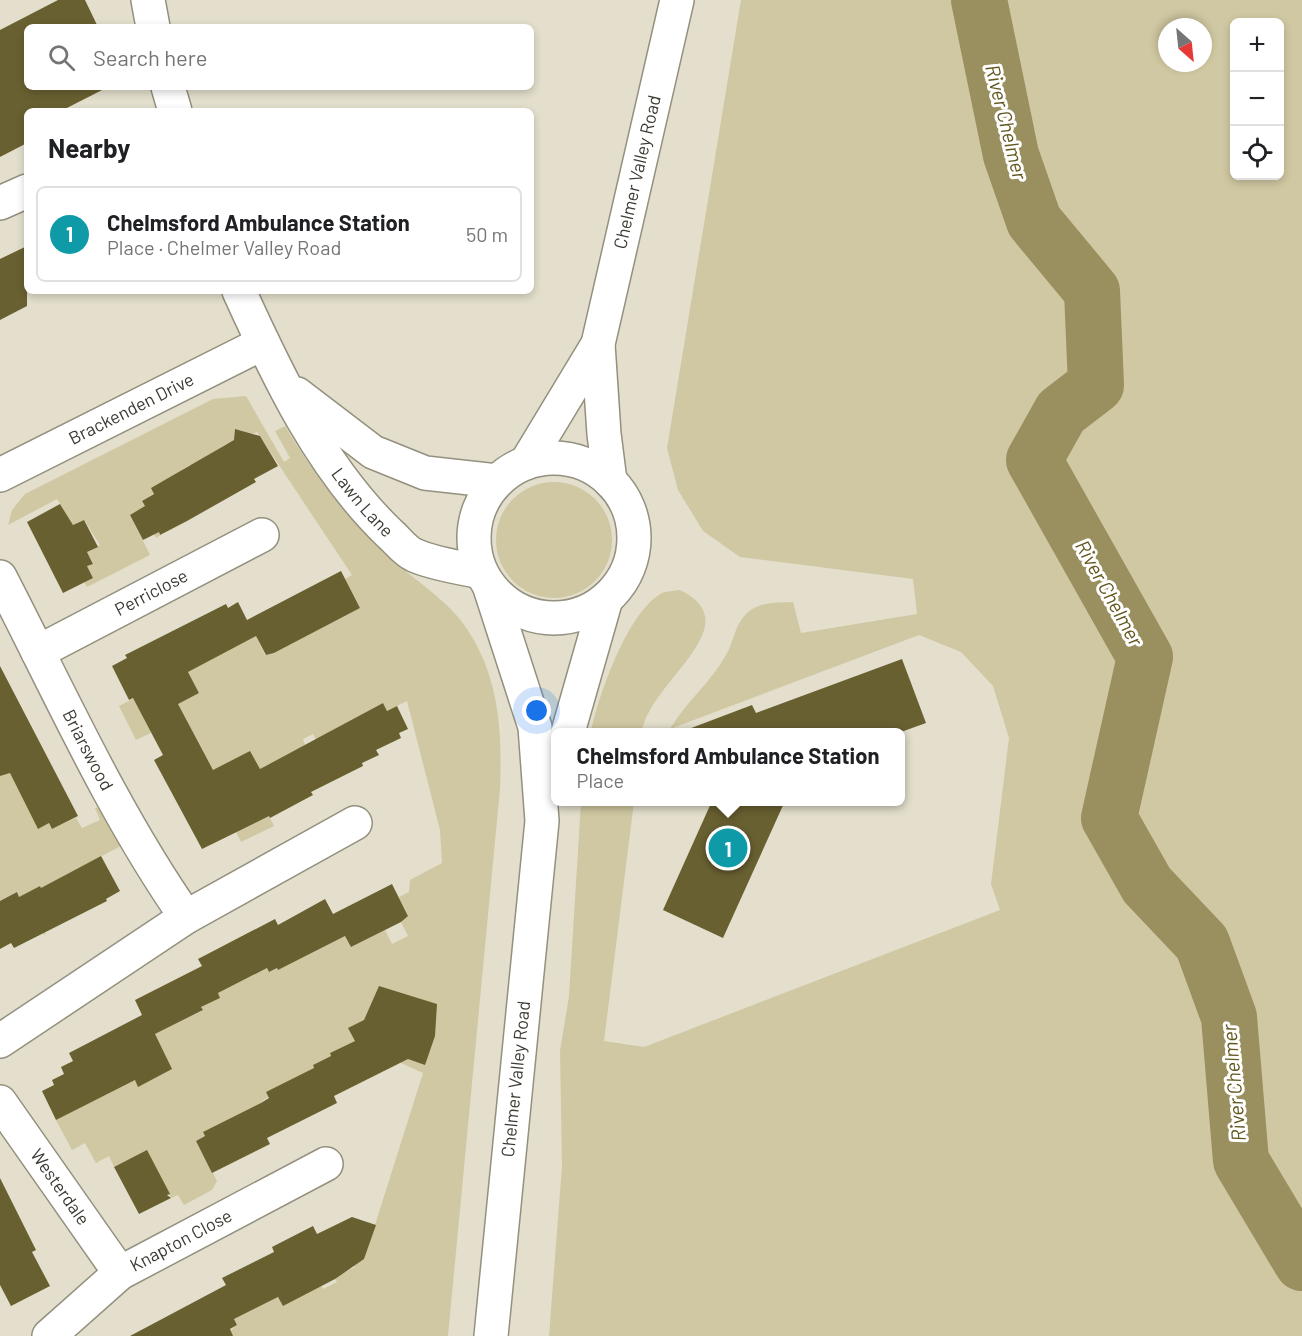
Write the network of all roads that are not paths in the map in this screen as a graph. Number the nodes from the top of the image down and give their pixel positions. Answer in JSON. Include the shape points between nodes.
{"nodes":[{"id":1,"x":148,"y":0,"type":"edge"},
{"id":2,"x":677,"y":0,"type":"edge"},
{"id":3,"x":152,"y":24,"type":"edge"},
{"id":4,"x":169,"y":90,"type":"edge"},
{"id":5,"x":174,"y":108,"type":"edge"},
{"id":6,"x":24,"y":192,"type":"edge"},
{"id":7,"x":0,"y":202,"type":"edge"},
{"id":8,"x":240,"y":294,"type":"edge"},
{"id":9,"x":262,"y":343,"type":"junction"},
{"id":10,"x":598,"y":344,"type":"junction"},
{"id":11,"x":284,"y":383,"type":"junction"},
{"id":12,"x":526,"y":463,"type":"junction"},
{"id":13,"x":0,"y":475,"type":"edge"},
{"id":14,"x":497,"y":481,"type":"junction"},
{"id":15,"x":610,"y":481,"type":"junction"},
{"id":16,"x":262,"y":535,"type":"dead end"},
{"id":17,"x":0,"y":577,"type":"edge"},
{"id":18,"x":485,"y":580,"type":"junction"},
{"id":19,"x":606,"y":599,"type":"junction"},
{"id":20,"x":39,"y":652,"type":"junction"},
{"id":21,"x":569,"y":728,"type":"edge"},
{"id":22,"x":551,"y":790,"type":"edge"},
{"id":23,"x":542,"y":821,"type":"junction"},
{"id":24,"x":355,"y":823,"type":"dead end"},
{"id":25,"x":186,"y":916,"type":"junction"},
{"id":26,"x":0,"y":1041,"type":"edge"},
{"id":27,"x":0,"y":1102,"type":"edge"},
{"id":28,"x":326,"y":1164,"type":"dead end"},
{"id":29,"x":120,"y":1273,"type":"junction"},
{"id":30,"x":49,"y":1336,"type":"edge"},
{"id":31,"x":491,"y":1336,"type":"edge"}],
"edges":[{"from":1,"to":3,"type":"street"},
{"from":2,"to":10,"type":"street","name":"Chelmer Valley Road"},
{"from":4,"to":5,"type":"street"},
{"from":6,"to":7,"type":"street"},
{"from":8,"to":9,"type":"street","name":"Lawn Lane"},
{"from":9,"to":11,"type":"street","name":"Lawn Lane"},
{"from":9,"to":13,"type":"street","name":"Brackenden Drive"},
{"from":10,"to":12,"type":"street","name":"Chelmer Valley Road"},
{"from":10,"to":15,"type":"street","name":"Chelmer Valley Road"},
{"from":11,"to":14,"type":"street","name":"Lawn Lane","via":[[373,452],[425,473]]},
{"from":11,"to":18,"type":"street","name":"Lawn Lane","via":[[337,473],[366,511],[413,555]]},
{"from":12,"to":14,"type":"street"},
{"from":12,"to":15,"type":"street","via":[[566,459],[585,465]]},
{"from":14,"to":18,"type":"street","via":[[479,509],[475,524],[473,542]]},
{"from":15,"to":19,"type":"street","via":[[630,514],[633,544],[627,572]]},
{"from":16,"to":20,"type":"street","name":"Perriclose"},
{"from":17,"to":20,"type":"street","name":"Briarswood"},
{"from":18,"to":19,"type":"street","via":[[510,605],[548,619],[584,612]]},
{"from":18,"to":23,"type":"street","name":"Chelmer Valley Road","via":[[536,727]]},
{"from":19,"to":21,"type":"street"},
{"from":20,"to":25,"type":"street","name":"Briarswood","via":[[151,867]]},
{"from":22,"to":23,"type":"street","name":"Chelmer Valley Road"},
{"from":23,"to":31,"type":"street","name":"Chelmer Valley Road"},
{"from":24,"to":25,"type":"street"},
{"from":25,"to":26,"type":"street"},
{"from":27,"to":29,"type":"street","name":"Westerdale"},
{"from":28,"to":29,"type":"street","name":"Knapton Close"},
{"from":29,"to":30,"type":"street","name":"Knapton Close"}]}
